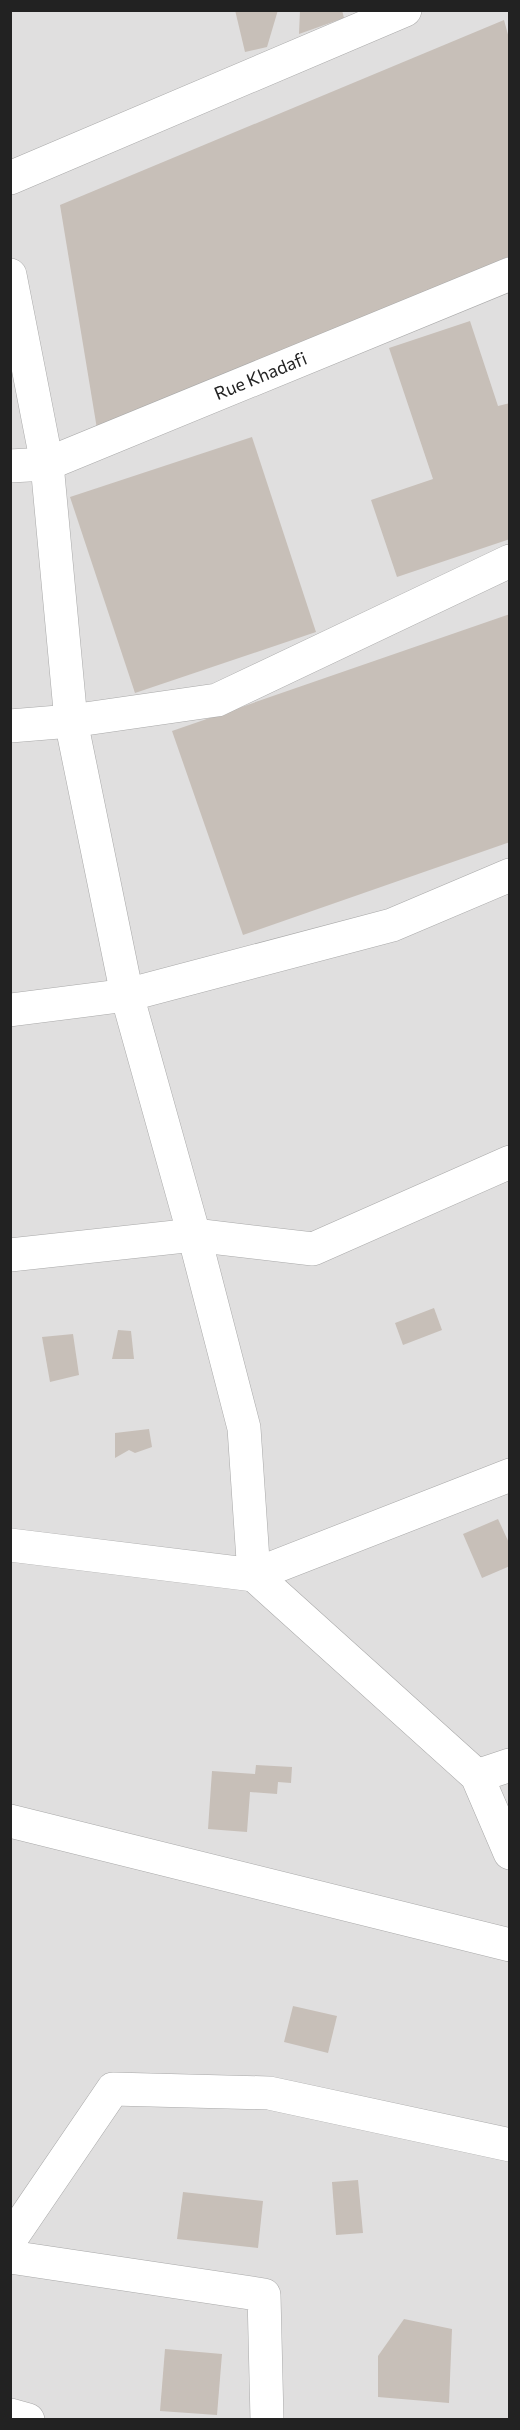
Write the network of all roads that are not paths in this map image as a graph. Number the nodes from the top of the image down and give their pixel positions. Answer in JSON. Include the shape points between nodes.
{"nodes":[{"id":1,"x":405,"y":10,"type":"edge"},
{"id":2,"x":10,"y":178,"type":"edge"},
{"id":3,"x":510,"y":274,"type":"edge"},
{"id":4,"x":10,"y":275,"type":"edge"},
{"id":5,"x":47,"y":464,"type":"junction"},
{"id":6,"x":10,"y":466,"type":"edge"},
{"id":7,"x":510,"y":561,"type":"edge"},
{"id":8,"x":71,"y":721,"type":"junction"},
{"id":9,"x":10,"y":726,"type":"edge"},
{"id":10,"x":510,"y":875,"type":"edge"},
{"id":11,"x":127,"y":995,"type":"junction"},
{"id":12,"x":10,"y":1010,"type":"edge"},
{"id":13,"x":510,"y":1162,"type":"edge"},
{"id":14,"x":194,"y":1234,"type":"junction"},
{"id":15,"x":10,"y":1255,"type":"edge"},
{"id":16,"x":510,"y":1475,"type":"edge"},
{"id":17,"x":10,"y":1545,"type":"edge"},
{"id":18,"x":254,"y":1575,"type":"junction"},
{"id":19,"x":510,"y":1765,"type":"edge"},
{"id":20,"x":477,"y":1776,"type":"junction"},
{"id":21,"x":10,"y":1821,"type":"edge"},
{"id":22,"x":510,"y":1853,"type":"edge"},
{"id":23,"x":510,"y":1945,"type":"edge"},
{"id":24,"x":510,"y":2145,"type":"edge"},
{"id":25,"x":10,"y":2240,"type":"edge"},
{"id":26,"x":10,"y":2257,"type":"edge"},
{"id":27,"x":10,"y":2415,"type":"edge"},
{"id":28,"x":28,"y":2420,"type":"edge"},
{"id":29,"x":267,"y":2420,"type":"edge"}],
"edges":[{"from":1,"to":2,"type":"street"},
{"from":3,"to":5,"type":"street","name":"Rue Khadafi"},
{"from":4,"to":5,"type":"street"},
{"from":5,"to":6,"type":"street","name":"Rue Khadafi"},
{"from":5,"to":8,"type":"street"},
{"from":7,"to":8,"type":"street","via":[[217,700]]},
{"from":8,"to":9,"type":"street"},
{"from":8,"to":11,"type":"street"},
{"from":10,"to":11,"type":"street","via":[[392,925]]},
{"from":11,"to":12,"type":"street"},
{"from":11,"to":14,"type":"street"},
{"from":13,"to":14,"type":"street","via":[[313,1249]]},
{"from":14,"to":15,"type":"street"},
{"from":14,"to":18,"type":"street","via":[[244,1428]]},
{"from":16,"to":18,"type":"street"},
{"from":17,"to":18,"type":"street"},
{"from":18,"to":20,"type":"street"},
{"from":19,"to":20,"type":"street"},
{"from":20,"to":22,"type":"street"},
{"from":21,"to":23,"type":"street"},
{"from":24,"to":25,"type":"street","via":[[269,2093],[113,2089]]},
{"from":26,"to":29,"type":"street","via":[[264,2295]]},
{"from":27,"to":28,"type":"street"}]}
